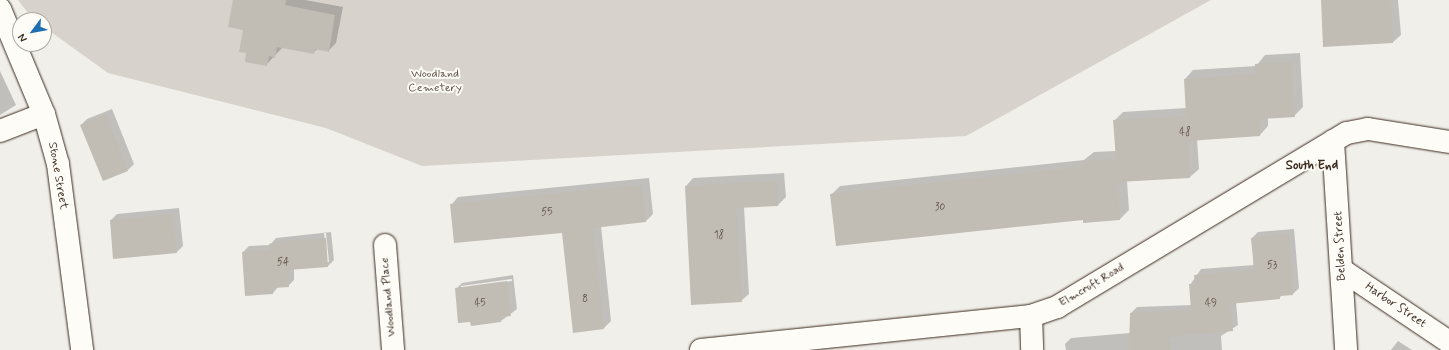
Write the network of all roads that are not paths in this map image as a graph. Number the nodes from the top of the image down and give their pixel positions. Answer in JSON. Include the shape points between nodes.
{"nodes":[{"id":1,"x":0,"y":10,"type":"edge"},
{"id":2,"x":44,"y":114,"type":"junction"},
{"id":3,"x":0,"y":131,"type":"edge"},
{"id":4,"x":1334,"y":141,"type":"junction"},
{"id":5,"x":1449,"y":142,"type":"edge"},
{"id":6,"x":385,"y":245,"type":"dead end"},
{"id":7,"x":1342,"y":270,"type":"junction"},
{"id":8,"x":1031,"y":316,"type":"junction"},
{"id":9,"x":1449,"y":342,"type":"edge"},
{"id":10,"x":714,"y":349,"type":"edge"},
{"id":11,"x":82,"y":350,"type":"edge"},
{"id":12,"x":393,"y":350,"type":"edge"},
{"id":13,"x":1032,"y":350,"type":"edge"},
{"id":14,"x":1346,"y":350,"type":"edge"}],
"edges":[{"from":1,"to":2,"type":"street","name":"Stone Street"},
{"from":2,"to":3,"type":"street"},
{"from":2,"to":11,"type":"street","name":"Stone Street","via":[[58,164]]},
{"from":4,"to":5,"type":"street","name":"Elmcroft Road","via":[[1352,132],[1368,129]]},
{"from":4,"to":7,"type":"street","name":"Belden Street"},
{"from":4,"to":8,"type":"street","name":"Elmcroft Road","via":[[1057,307]]},
{"from":6,"to":12,"type":"street","name":"Woodland Place"},
{"from":7,"to":9,"type":"street","name":"Harbor Street"},
{"from":7,"to":14,"type":"street","name":"Belden Street"},
{"from":8,"to":10,"type":"street","name":"Elmcroft Road"},
{"from":8,"to":13,"type":"street"}]}
